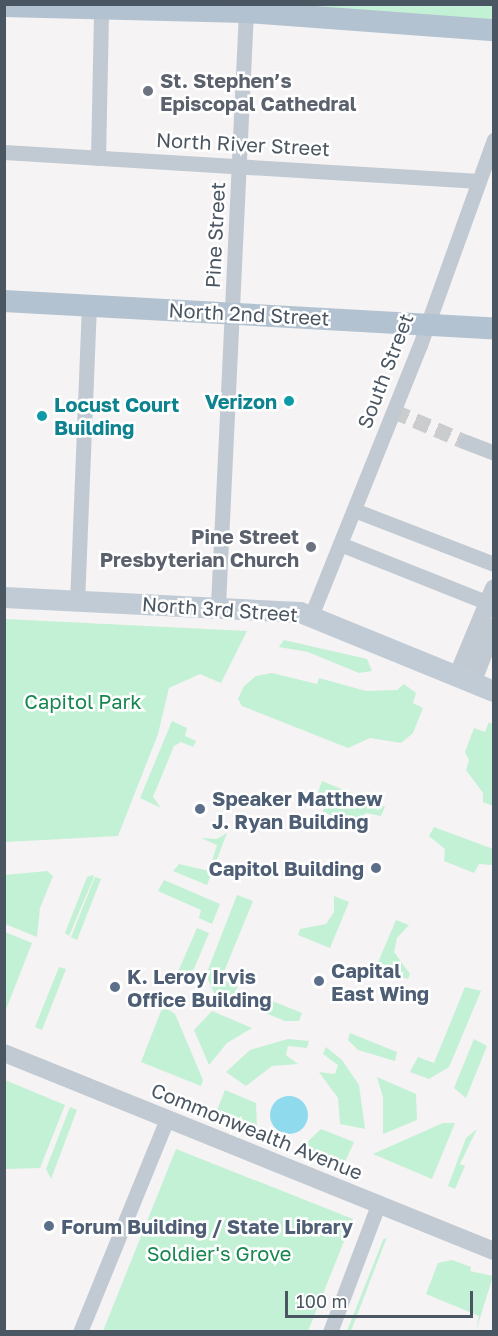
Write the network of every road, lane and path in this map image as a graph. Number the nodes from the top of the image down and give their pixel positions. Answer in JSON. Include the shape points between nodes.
{"nodes":[{"id":1,"x":4,"y":6,"type":"edge"},
{"id":2,"x":102,"y":9,"type":"junction"},
{"id":3,"x":246,"y":12,"type":"junction"},
{"id":4,"x":494,"y":30,"type":"edge"},
{"id":5,"x":494,"y":140,"type":"edge"},
{"id":6,"x":4,"y":152,"type":"edge"},
{"id":7,"x":98,"y":158,"type":"junction"},
{"id":8,"x":241,"y":165,"type":"junction"},
{"id":9,"x":479,"y":182,"type":"junction"},
{"id":10,"x":4,"y":301,"type":"edge"},
{"id":11,"x":88,"y":305,"type":"junction"},
{"id":12,"x":232,"y":313,"type":"junction"},
{"id":13,"x":426,"y":325,"type":"junction"},
{"id":14,"x":494,"y":328,"type":"edge"},
{"id":15,"x":466,"y":442,"type":"tunnel mouth"},
{"id":16,"x":494,"y":453,"type":"edge"},
{"id":17,"x":354,"y":510,"type":"junction"},
{"id":18,"x":340,"y":544,"type":"junction"},
{"id":19,"x":494,"y":564,"type":"edge"},
{"id":20,"x":490,"y":596,"type":"edge"},
{"id":21,"x":4,"y":597,"type":"edge"},
{"id":22,"x":77,"y":603,"type":"junction"},
{"id":23,"x":218,"y":605,"type":"junction"},
{"id":24,"x":311,"y":615,"type":"junction"},
{"id":25,"x":494,"y":627,"type":"edge"},
{"id":26,"x":464,"y":680,"type":"junction"},
{"id":27,"x":494,"y":691,"type":"edge"},
{"id":28,"x":4,"y":1053,"type":"edge"},
{"id":29,"x":167,"y":1119,"type":"junction"},
{"id":30,"x":378,"y":1205,"type":"junction"},
{"id":31,"x":494,"y":1251,"type":"edge"},
{"id":32,"x":80,"y":1332,"type":"edge"},
{"id":33,"x":330,"y":1332,"type":"edge"}],
"edges":[{"from":1,"to":2,"type":"main road"},
{"from":2,"to":3,"type":"main road"},
{"from":2,"to":7,"type":"street"},
{"from":3,"to":4,"type":"main road"},
{"from":3,"to":8,"type":"street","name":"Pine Street"},
{"from":5,"to":9,"type":"street","name":"South Street"},
{"from":6,"to":7,"type":"street","name":"North River Street"},
{"from":7,"to":8,"type":"street","name":"North River Street"},
{"from":8,"to":9,"type":"street","name":"North River Street"},
{"from":8,"to":12,"type":"street","name":"Pine Street"},
{"from":9,"to":13,"type":"street","name":"South Street"},
{"from":10,"to":11,"type":"main road","name":"North 2nd Street"},
{"from":11,"to":12,"type":"main road","name":"North 2nd Street"},
{"from":11,"to":22,"type":"street"},
{"from":12,"to":13,"type":"main road","name":"North 2nd Street"},
{"from":12,"to":23,"type":"street","name":"Pine Street"},
{"from":13,"to":14,"type":"main road","name":"North 2nd Street"},
{"from":13,"to":17,"type":"street","name":"South Street"},
{"from":15,"to":16,"type":"street"},
{"from":17,"to":18,"type":"street","name":"South Street"},
{"from":17,"to":19,"type":"street"},
{"from":18,"to":20,"type":"street"},
{"from":18,"to":24,"type":"street","name":"South Street"},
{"from":20,"to":26,"type":"street"},
{"from":21,"to":22,"type":"main road","name":"North 3rd Street"},
{"from":22,"to":23,"type":"main road","name":"North 3rd Street"},
{"from":23,"to":24,"type":"main road","name":"North 3rd Street"},
{"from":24,"to":26,"type":"main road","name":"North 3rd Street"},
{"from":25,"to":26,"type":"street"},
{"from":26,"to":27,"type":"main road","name":"North 3rd Street"},
{"from":28,"to":29,"type":"street","name":"Commonwealth Avenue"},
{"from":29,"to":30,"type":"street","name":"Commonwealth Avenue"},
{"from":29,"to":32,"type":"street"},
{"from":30,"to":31,"type":"street","name":"Commonwealth Avenue"},
{"from":30,"to":33,"type":"street"}]}
